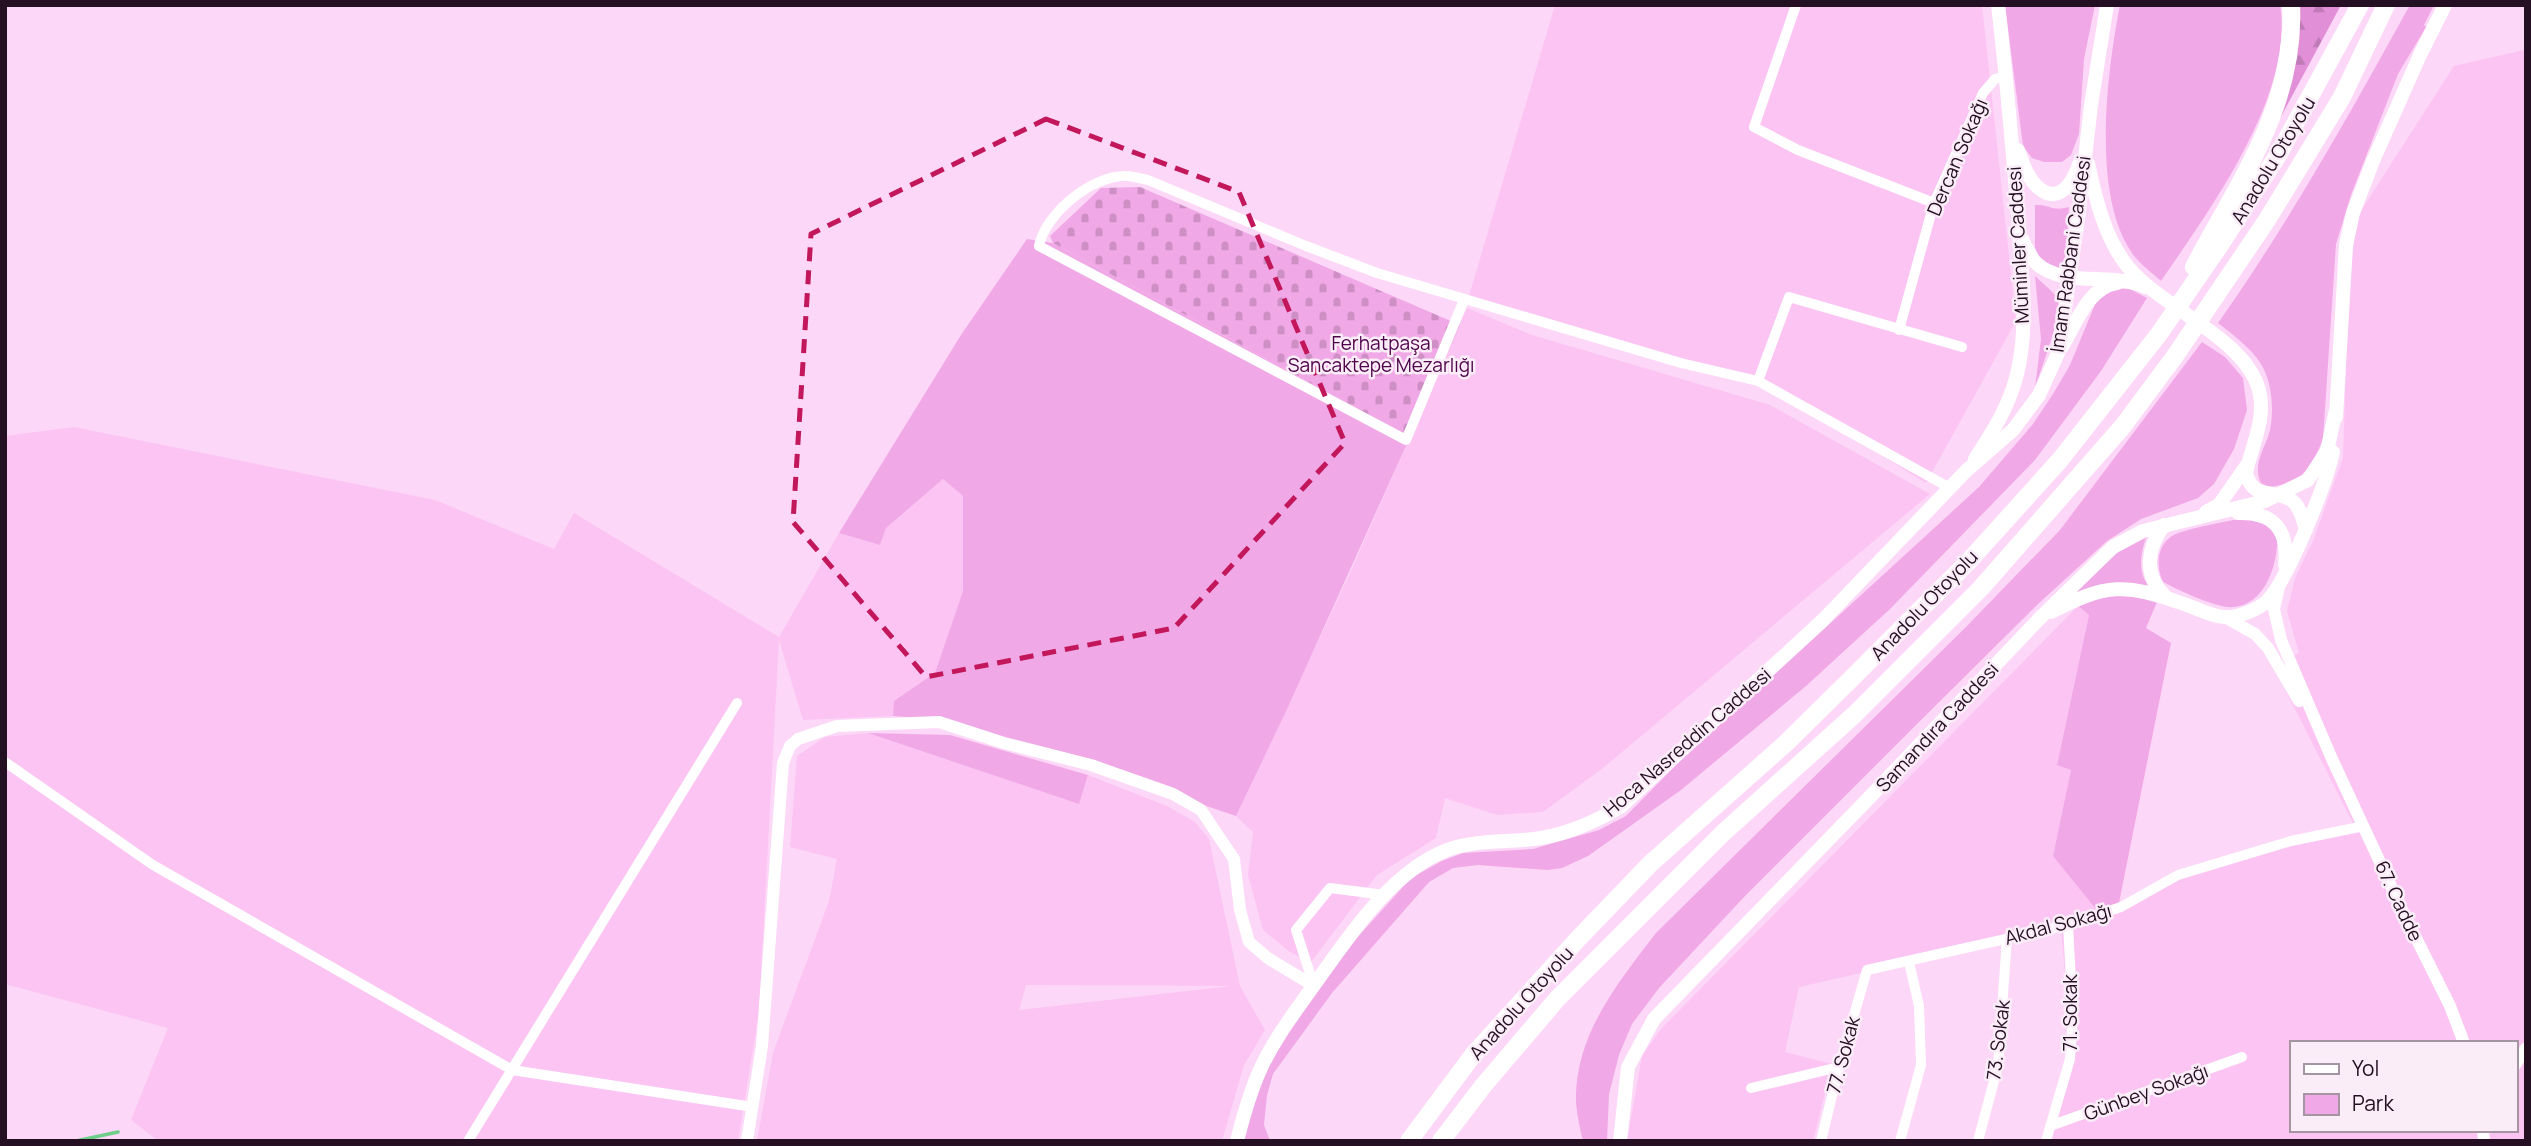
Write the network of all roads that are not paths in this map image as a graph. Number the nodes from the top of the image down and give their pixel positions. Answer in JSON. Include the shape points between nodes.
{"nodes":[{"id":1,"x":1796,"y":5,"type":"edge"},
{"id":2,"x":1998,"y":5,"type":"edge"},
{"id":3,"x":2107,"y":5,"type":"edge"},
{"id":4,"x":2291,"y":5,"type":"edge"},
{"id":5,"x":2360,"y":5,"type":"edge"},
{"id":6,"x":2386,"y":5,"type":"edge"},
{"id":7,"x":2395,"y":5,"type":"edge"},
{"id":8,"x":2446,"y":5,"type":"edge"},
{"id":9,"x":2006,"y":76,"type":"junction"},
{"id":10,"x":2342,"y":97,"type":"junction"},
{"id":11,"x":2012,"y":137,"type":"junction"},
{"id":12,"x":2085,"y":146,"type":"junction"},
{"id":13,"x":1934,"y":203,"type":"junction"},
{"id":14,"x":2019,"y":234,"type":"junction"},
{"id":15,"x":2070,"y":276,"type":"junction"},
{"id":16,"x":2128,"y":281,"type":"junction"},
{"id":17,"x":2152,"y":290,"type":"junction"},
{"id":18,"x":1464,"y":300,"type":"junction"},
{"id":19,"x":1899,"y":330,"type":"junction"},
{"id":20,"x":2159,"y":334,"type":"junction"},
{"id":21,"x":1962,"y":347,"type":"dead end"},
{"id":22,"x":2059,"y":351,"type":"junction"},
{"id":23,"x":1758,"y":381,"type":"junction"},
{"id":24,"x":2336,"y":410,"type":"junction"},
{"id":25,"x":2248,"y":463,"type":"junction"},
{"id":26,"x":1966,"y":471,"type":"junction"},
{"id":27,"x":1950,"y":488,"type":"junction"},
{"id":28,"x":2276,"y":495,"type":"junction"},
{"id":29,"x":2226,"y":511,"type":"junction"},
{"id":30,"x":2197,"y":518,"type":"junction"},
{"id":31,"x":2164,"y":526,"type":"junction"},
{"id":32,"x":2306,"y":530,"type":"junction"},
{"id":33,"x":2284,"y":573,"type":"junction"},
{"id":34,"x":2167,"y":598,"type":"junction"},
{"id":35,"x":2225,"y":617,"type":"junction"},
{"id":36,"x":2040,"y":618,"type":"junction"},
{"id":37,"x":737,"y":703,"type":"dead end"},
{"id":38,"x":2332,"y":759,"type":"junction"},
{"id":39,"x":5,"y":762,"type":"edge"},
{"id":40,"x":2364,"y":826,"type":"junction"},
{"id":41,"x":1385,"y":895,"type":"junction"},
{"id":42,"x":2068,"y":925,"type":"junction"},
{"id":43,"x":2007,"y":938,"type":"junction"},
{"id":44,"x":1909,"y":962,"type":"junction"},
{"id":45,"x":1867,"y":970,"type":"joint"},
{"id":46,"x":1314,"y":986,"type":"junction"},
{"id":47,"x":2463,"y":1041,"type":"edge"},
{"id":48,"x":2242,"y":1057,"type":"dead end"},
{"id":49,"x":1839,"y":1067,"type":"junction"},
{"id":50,"x":512,"y":1070,"type":"junction"},
{"id":51,"x":1751,"y":1088,"type":"dead end"},
{"id":52,"x":753,"y":1107,"type":"junction"},
{"id":53,"x":2050,"y":1126,"type":"junction"},
{"id":54,"x":468,"y":1141,"type":"edge"},
{"id":55,"x":747,"y":1141,"type":"edge"},
{"id":56,"x":1237,"y":1141,"type":"edge"},
{"id":57,"x":1409,"y":1141,"type":"edge"},
{"id":58,"x":1441,"y":1141,"type":"edge"},
{"id":59,"x":1620,"y":1141,"type":"edge"},
{"id":60,"x":1821,"y":1141,"type":"edge"},
{"id":61,"x":1900,"y":1141,"type":"edge"},
{"id":62,"x":1978,"y":1141,"type":"edge"},
{"id":63,"x":2046,"y":1141,"type":"edge"}],
"edges":[{"from":1,"to":13,"type":"street","via":[[1754,127],[1798,150]]},
{"from":2,"to":9,"type":"main road","name":"Müminler Caddesi"},
{"from":3,"to":12,"type":"main road","name":"İmam Rabbani Caddesi"},
{"from":4,"to":20,"type":"highway","via":[[2290,54],[2266,135]]},
{"from":5,"to":20,"type":"highway","name":"Anadolu Otoyolu","via":[[2278,155]]},
{"from":6,"to":10,"type":"highway","name":"Anadolu Otoyolu"},
{"from":7,"to":10,"type":"highway"},
{"from":8,"to":24,"type":"main road","via":[[2353,213],[2346,245]]},
{"from":9,"to":11,"type":"main road","name":"Müminler Caddesi"},
{"from":9,"to":13,"type":"street","name":"Dercan Sokağı","via":[[1995,79],[1983,93]]},
{"from":10,"to":58,"type":"highway","name":"Anadolu Otoyolu","via":[[2267,220],[2123,426],[1981,587],[1557,999]]},
{"from":11,"to":12,"type":"main road","via":[[2028,174],[2041,191],[2052,194],[2073,182]]},
{"from":11,"to":14,"type":"main road","name":"Müminler Caddesi"},
{"from":12,"to":15,"type":"main road","name":"İmam Rabbani Caddesi"},
{"from":12,"to":17,"type":"main road","via":[[2113,245],[2128,268]]},
{"from":13,"to":19,"type":"street","name":"Dercan Sokağı"},
{"from":14,"to":15,"type":"main road","via":[[2037,264]]},
{"from":14,"to":26,"type":"main road","name":"Müminler Caddesi","via":[[2022,318],[2016,377],[2008,404]]},
{"from":15,"to":16,"type":"main road"},
{"from":15,"to":22,"type":"main road","name":"İmam Rabbani Caddesi"},
{"from":16,"to":17,"type":"main road"},
{"from":16,"to":22,"type":"main road","via":[[2098,290]]},
{"from":17,"to":25,"type":"main road","via":[[2243,358],[2254,375],[2260,394],[2259,426]]},
{"from":18,"to":18,"type":"street","via":[[1406,440],[1039,246],[1041,233],[1079,193],[1102,180],[1125,176],[1169,188],[1377,273]]},
{"from":18,"to":23,"type":"street"},
{"from":19,"to":21,"type":"street"},
{"from":19,"to":23,"type":"street","via":[[1789,297]]},
{"from":20,"to":57,"type":"highway","name":"Anadolu Otoyolu","via":[[2060,460],[1968,562],[1785,744],[1651,863],[1473,1055]]},
{"from":22,"to":26,"type":"main road","name":"İmam Rabbani Caddesi","via":[[2026,414],[2001,443]]},
{"from":23,"to":27,"type":"street"},
{"from":24,"to":28,"type":"main road","name":"Samandıra Caddesi","via":[[2320,465],[2308,480]]},
{"from":24,"to":32,"type":"main road","via":[[2329,470]]},
{"from":25,"to":28,"type":"main road","via":[[2249,483]]},
{"from":25,"to":30,"type":"main road","via":[[2219,505]]},
{"from":26,"to":27,"type":"main road","name":"Hoca Nasreddin Caddesi"},
{"from":27,"to":41,"type":"main road","name":"Hoca Nasreddin Caddesi","via":[[1823,620],[1619,807],[1596,822],[1552,835],[1446,850]]},
{"from":28,"to":29,"type":"main road","name":"Samandıra Caddesi"},
{"from":28,"to":32,"type":"main road","via":[[2294,502]]},
{"from":29,"to":30,"type":"main road","name":"Samandıra Caddesi"},
{"from":29,"to":33,"type":"main road","via":[[2251,512],[2276,524],[2286,552]]},
{"from":30,"to":31,"type":"main road","name":"Samandıra Caddesi"},
{"from":31,"to":34,"type":"main road","via":[[2151,548],[2150,571],[2155,587]]},
{"from":31,"to":36,"type":"main road","name":"Samandıra Caddesi","via":[[2113,547]]},
{"from":32,"to":33,"type":"main road"},
{"from":33,"to":35,"type":"main road","via":[[2265,603]]},
{"from":33,"to":38,"type":"street","name":"67. Cadde","via":[[2274,609],[2276,625]]},
{"from":34,"to":35,"type":"main road"},
{"from":34,"to":36,"type":"main road","via":[[2117,588],[2083,595]]},
{"from":35,"to":38,"type":"street","name":"67. Cadde","via":[[2255,634],[2267,648]]},
{"from":36,"to":59,"type":"main road","name":"Samandıra Caddesi","via":[[1654,1019],[1628,1067]]},
{"from":37,"to":50,"type":"street"},
{"from":38,"to":40,"type":"street","name":"67. Cadde"},
{"from":39,"to":50,"type":"street","via":[[153,865]]},
{"from":40,"to":42,"type":"street","name":"Akdal Sokağı","via":[[2291,841],[2178,875],[2121,907]]},
{"from":40,"to":47,"type":"street","name":"67. Cadde"},
{"from":41,"to":46,"type":"main road","name":"Hoca Nasreddin Caddesi"},
{"from":41,"to":46,"type":"street","via":[[1330,888],[1296,930]]},
{"from":42,"to":43,"type":"street","name":"Akdal Sokağı"},
{"from":42,"to":53,"type":"street","name":"71. Sokak","via":[[2073,1018],[2070,1059]]},
{"from":43,"to":44,"type":"street","name":"Akdal Sokağı"},
{"from":43,"to":62,"type":"street","name":"73. Sokak","via":[[1998,1066]]},
{"from":44,"to":45,"type":"street","name":"Akdal Sokağı"},
{"from":44,"to":61,"type":"street","via":[[1919,1006],[1921,1065]]},
{"from":45,"to":49,"type":"street","name":"77. Sokak"},
{"from":46,"to":52,"type":"street","via":[[1249,942],[1234,859],[1201,810],[1173,794],[1091,765],[939,722],[837,726],[798,739],[783,763],[766,1008]]},
{"from":46,"to":56,"type":"main road","name":"Hoca Nasreddin Caddesi","via":[[1259,1071]]},
{"from":48,"to":53,"type":"street","name":"Günbey Sokağı"},
{"from":49,"to":51,"type":"street"},
{"from":49,"to":60,"type":"street","name":"77. Sokak"},
{"from":50,"to":52,"type":"street"},
{"from":50,"to":54,"type":"street"},
{"from":52,"to":55,"type":"street"},
{"from":53,"to":63,"type":"street","name":"71. Sokak"}]}
